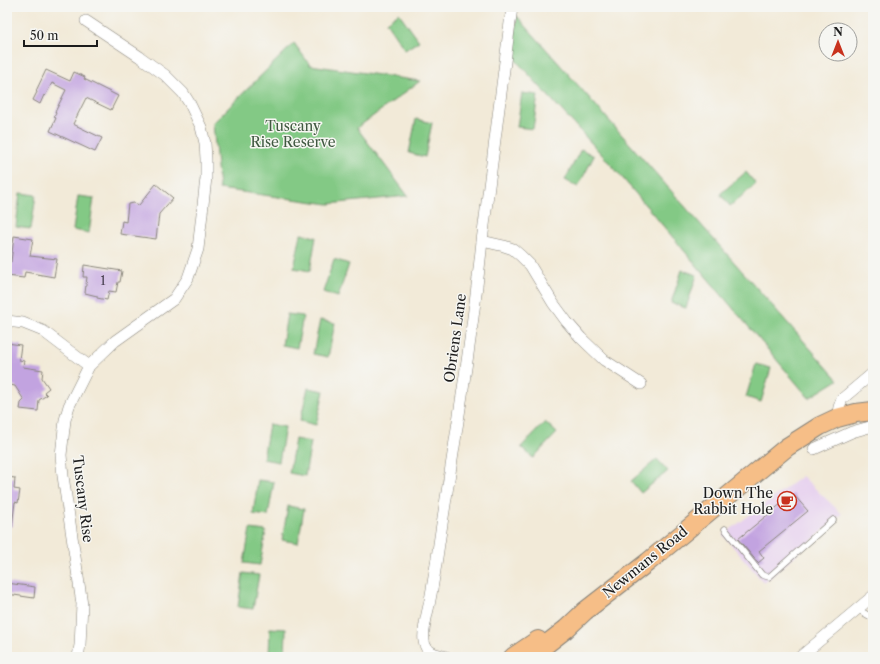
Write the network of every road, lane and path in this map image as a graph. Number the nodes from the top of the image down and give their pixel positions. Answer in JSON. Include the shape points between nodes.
{"nodes":[{"id":1,"x":512,"y":7,"type":"edge"},
{"id":2,"x":86,"y":21,"type":"dead end"},
{"id":3,"x":482,"y":241,"type":"junction"},
{"id":4,"x":7,"y":321,"type":"edge"},
{"id":5,"x":89,"y":366,"type":"junction"},
{"id":6,"x":873,"y":373,"type":"edge"},
{"id":7,"x":641,"y":384,"type":"dead end"},
{"id":8,"x":873,"y":402,"type":"edge"},
{"id":9,"x":873,"y":411,"type":"edge"},
{"id":10,"x":838,"y":412,"type":"junction"},
{"id":11,"x":873,"y":426,"type":"edge"},
{"id":12,"x":814,"y":449,"type":"dead end"},
{"id":13,"x":833,"y":520,"type":"dead end"},
{"id":14,"x":725,"y":529,"type":"dead end"},
{"id":15,"x":873,"y":596,"type":"edge"},
{"id":16,"x":857,"y":609,"type":"junction"},
{"id":17,"x":585,"y":611,"type":"junction"},
{"id":18,"x":873,"y":618,"type":"edge"},
{"id":19,"x":78,"y":657,"type":"edge"},
{"id":20,"x":447,"y":657,"type":"edge"},
{"id":21,"x":513,"y":657,"type":"edge"},
{"id":22,"x":530,"y":657,"type":"edge"},
{"id":23,"x":800,"y":657,"type":"edge"}],
"edges":[{"from":1,"to":3,"type":"street","name":"Obriens Lane"},
{"from":2,"to":5,"type":"street","name":"Tuscany Rise","via":[[165,75],[183,93],[201,127],[206,159],[204,205],[198,249],[188,278],[174,299],[115,341]]},
{"from":3,"to":7,"type":"street","via":[[513,249],[522,256],[553,303],[581,338],[604,360]]},
{"from":3,"to":20,"type":"street","name":"Obriens Lane","via":[[462,395],[423,637],[428,650]]},
{"from":4,"to":5,"type":"street","via":[[43,331]]},
{"from":5,"to":19,"type":"street","name":"Tuscany Rise","via":[[69,406],[61,455],[82,604]]},
{"from":6,"to":10,"type":"street","name":"Newmans Road","via":[[842,399]]},
{"from":8,"to":10,"type":"main road","via":[[857,403]]},
{"from":9,"to":10,"type":"main road"},
{"from":10,"to":17,"type":"main road","name":"Newmans Road","via":[[787,447]]},
{"from":11,"to":12,"type":"street","via":[[852,432]]},
{"from":13,"to":14,"type":"lane","via":[[769,577],[762,575]]},
{"from":15,"to":16,"type":"street"},
{"from":16,"to":18,"type":"lane"},
{"from":16,"to":23,"type":"street"},
{"from":17,"to":21,"type":"main road","name":"Newmans Road"},
{"from":17,"to":22,"type":"main road","name":"Newmans Road","via":[[566,630]]}]}
